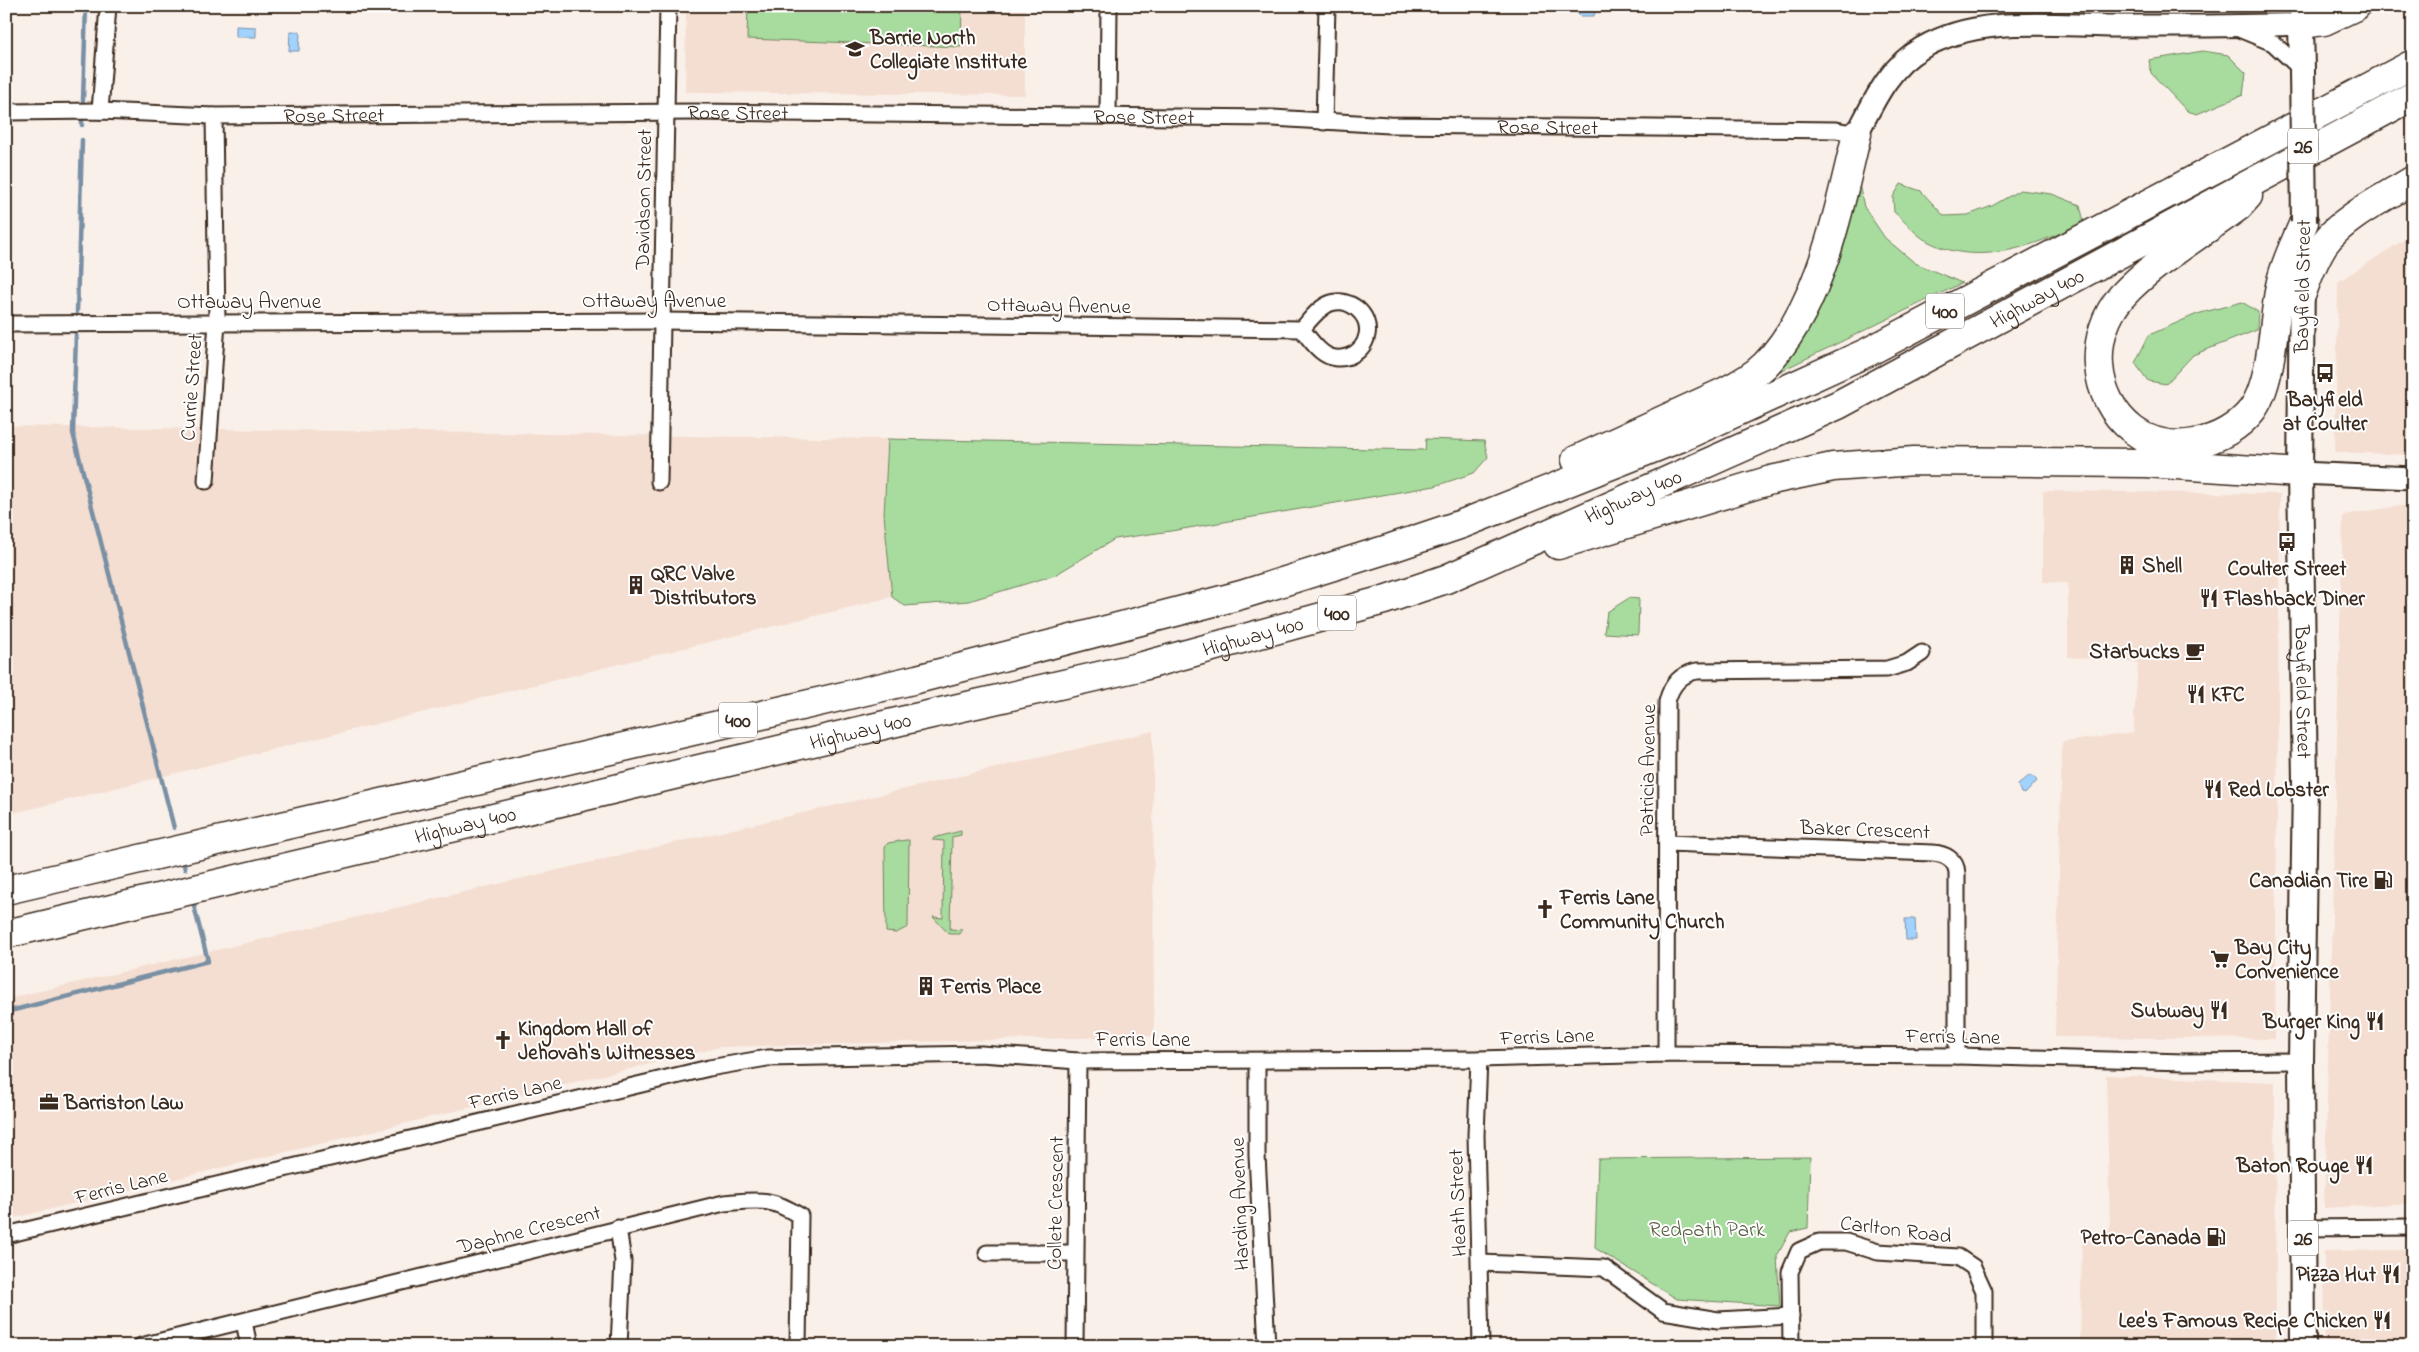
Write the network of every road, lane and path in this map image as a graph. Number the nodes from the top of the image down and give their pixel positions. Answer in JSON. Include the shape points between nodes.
{"nodes":[{"id":1,"x":108,"y":6,"type":"edge"},
{"id":2,"x":668,"y":6,"type":"edge"},
{"id":3,"x":1109,"y":6,"type":"edge"},
{"id":4,"x":1327,"y":6,"type":"edge"},
{"id":5,"x":2356,"y":6,"type":"edge"},
{"id":6,"x":2301,"y":15,"type":"edge"},
{"id":7,"x":2231,"y":26,"type":"junction"},
{"id":8,"x":2413,"y":64,"type":"edge"},
{"id":9,"x":2302,"y":70,"type":"junction"},
{"id":10,"x":2413,"y":96,"type":"edge"},
{"id":11,"x":100,"y":111,"type":"junction"},
{"id":12,"x":6,"y":112,"type":"edge"},
{"id":13,"x":667,"y":112,"type":"junction"},
{"id":14,"x":214,"y":116,"type":"junction"},
{"id":15,"x":1108,"y":116,"type":"junction"},
{"id":16,"x":1324,"y":122,"type":"junction"},
{"id":17,"x":1857,"y":134,"type":"junction"},
{"id":18,"x":2267,"y":173,"type":"junction"},
{"id":19,"x":2413,"y":180,"type":"edge"},
{"id":20,"x":2304,"y":222,"type":"junction"},
{"id":21,"x":2302,"y":293,"type":"junction"},
{"id":22,"x":662,"y":321,"type":"junction"},
{"id":23,"x":217,"y":322,"type":"junction"},
{"id":24,"x":6,"y":324,"type":"edge"},
{"id":25,"x":1302,"y":329,"type":"dead end"},
{"id":26,"x":2300,"y":473,"type":"junction"},
{"id":27,"x":2413,"y":478,"type":"edge"},
{"id":28,"x":206,"y":481,"type":"dead end"},
{"id":29,"x":659,"y":482,"type":"dead end"},
{"id":30,"x":1462,"y":524,"type":"junction"},
{"id":31,"x":1446,"y":579,"type":"junction"},
{"id":32,"x":1922,"y":653,"type":"dead end"},
{"id":33,"x":1667,"y":843,"type":"junction"},
{"id":34,"x":6,"y":890,"type":"edge"},
{"id":35,"x":6,"y":934,"type":"edge"},
{"id":36,"x":1666,"y":1054,"type":"junction"},
{"id":37,"x":1957,"y":1056,"type":"junction"},
{"id":38,"x":1479,"y":1059,"type":"junction"},
{"id":39,"x":1078,"y":1061,"type":"junction"},
{"id":40,"x":1257,"y":1061,"type":"junction"},
{"id":41,"x":2300,"y":1061,"type":"junction"},
{"id":42,"x":2413,"y":1227,"type":"edge"},
{"id":43,"x":618,"y":1228,"type":"junction"},
{"id":44,"x":2303,"y":1228,"type":"junction"},
{"id":45,"x":6,"y":1235,"type":"edge"},
{"id":46,"x":987,"y":1253,"type":"dead end"},
{"id":47,"x":1075,"y":1253,"type":"junction"},
{"id":48,"x":1480,"y":1263,"type":"junction"},
{"id":49,"x":1791,"y":1316,"type":"junction"},
{"id":50,"x":244,"y":1322,"type":"junction"},
{"id":51,"x":141,"y":1346,"type":"edge"},
{"id":52,"x":249,"y":1346,"type":"edge"},
{"id":53,"x":619,"y":1346,"type":"edge"},
{"id":54,"x":798,"y":1346,"type":"edge"},
{"id":55,"x":1075,"y":1346,"type":"edge"},
{"id":56,"x":1267,"y":1346,"type":"edge"},
{"id":57,"x":1480,"y":1346,"type":"edge"},
{"id":58,"x":1791,"y":1346,"type":"edge"},
{"id":59,"x":1984,"y":1346,"type":"edge"},
{"id":60,"x":2303,"y":1346,"type":"edge"}],
"edges":[{"from":1,"to":11,"type":"street"},
{"from":2,"to":13,"type":"street","name":"Davidson Street"},
{"from":3,"to":15,"type":"street"},
{"from":4,"to":16,"type":"street"},
{"from":5,"to":6,"type":"highway","via":[[2324,21]]},
{"from":6,"to":7,"type":"street"},
{"from":6,"to":9,"type":"main road","name":"Bayfield Street","number":"26"},
{"from":7,"to":9,"type":"street","via":[[2273,43]]},
{"from":7,"to":17,"type":"street","via":[[1995,25],[1950,36],[1920,48],[1902,63],[1884,84]]},
{"from":8,"to":30,"type":"highway","name":"Highway 400","number":"400","via":[[1868,352],[1682,437]]},
{"from":9,"to":20,"type":"main road","name":"Bayfield Street","number":"26","bridge":true},
{"from":10,"to":18,"type":"highway","name":"Highway 400","number":"400"},
{"from":11,"to":12,"type":"street","name":"Rose Street"},
{"from":11,"to":14,"type":"street","name":"Rose Street"},
{"from":13,"to":14,"type":"street","name":"Rose Street"},
{"from":13,"to":15,"type":"street","name":"Rose Street"},
{"from":13,"to":22,"type":"street","name":"Davidson Street"},
{"from":14,"to":23,"type":"street","name":"Currie Street"},
{"from":15,"to":16,"type":"street","name":"Rose Street","via":[[1273,118]]},
{"from":16,"to":17,"type":"street","name":"Rose Street","via":[[1836,130]]},
{"from":17,"to":30,"type":"highway","via":[[1818,278],[1794,327],[1764,366],[1745,381],[1694,408],[1521,484]]},
{"from":18,"to":20,"type":"highway","via":[[2239,206],[2128,290],[2109,317],[2099,340],[2101,384],[2116,414],[2134,431],[2159,442],[2184,444],[2212,440],[2235,427],[2252,409],[2269,360],[2280,284]]},
{"from":18,"to":31,"type":"highway","name":"Highway 400","number":"400","via":[[1838,405]]},
{"from":19,"to":21,"type":"highway","via":[[2342,226],[2325,242],[2313,262]]},
{"from":20,"to":21,"type":"main road","name":"Bayfield Street","number":"26"},
{"from":21,"to":26,"type":"main road","name":"Bayfield Street","number":"26"},
{"from":22,"to":23,"type":"street","name":"Ottaway Avenue"},
{"from":22,"to":25,"type":"street","name":"Ottaway Avenue"},
{"from":22,"to":29,"type":"street","name":"Davidson Street"},
{"from":23,"to":24,"type":"street","name":"Ottaway Avenue"},
{"from":23,"to":28,"type":"street","name":"Currie Street"},
{"from":26,"to":27,"type":"street"},
{"from":26,"to":31,"type":"highway","via":[[2146,463],[1914,461],[1833,467],[1772,480]]},
{"from":26,"to":41,"type":"main road","name":"Bayfield Street","number":"26","via":[[2304,781]]},
{"from":30,"to":34,"type":"highway","name":"Highway 400","number":"400","via":[[1241,595],[917,679]]},
{"from":31,"to":35,"type":"highway","name":"Highway 400","number":"400","via":[[1384,600],[1143,666]]},
{"from":32,"to":33,"type":"street","name":"Patricia Avenue","via":[[1907,663],[1887,669],[1697,671],[1682,676],[1674,684],[1667,702]]},
{"from":33,"to":36,"type":"street","name":"Patricia Avenue"},
{"from":33,"to":37,"type":"street","name":"Baker Crescent","via":[[1933,853],[1943,854],[1953,861],[1957,872]]},
{"from":36,"to":37,"type":"street","name":"Ferris Lane"},
{"from":36,"to":38,"type":"street","name":"Ferris Lane"},
{"from":37,"to":41,"type":"street","name":"Ferris Lane","via":[[2194,1062]]},
{"from":38,"to":40,"type":"street","name":"Ferris Lane"},
{"from":38,"to":48,"type":"street","name":"Heath Street","via":[[1476,1134]]},
{"from":39,"to":40,"type":"street","name":"Ferris Lane"},
{"from":39,"to":45,"type":"street","name":"Ferris Lane","via":[[981,1054],[766,1058],[709,1068]]},
{"from":39,"to":47,"type":"street","name":"Collete Crescent"},
{"from":40,"to":56,"type":"street","name":"Harding Avenue","via":[[1257,1155]]},
{"from":41,"to":44,"type":"main road","name":"Bayfield Street","number":"26"},
{"from":42,"to":44,"type":"street"},
{"from":43,"to":50,"type":"street","name":"Daphne Crescent"},
{"from":43,"to":53,"type":"street","via":[[623,1261]]},
{"from":43,"to":54,"type":"street","name":"Daphne Crescent","via":[[724,1203],[757,1200],[782,1204],[800,1216]]},
{"from":44,"to":60,"type":"main road","name":"Bayfield Street","number":"26"},
{"from":46,"to":47,"type":"street"},
{"from":47,"to":55,"type":"street","name":"Collete Crescent"},
{"from":48,"to":49,"type":"street","via":[[1604,1268],[1663,1311],[1718,1320]]},
{"from":48,"to":57,"type":"street","name":"Heath Street"},
{"from":49,"to":58,"type":"street","name":"Carlton Road"},
{"from":49,"to":59,"type":"street","name":"Carlton Road","via":[[1790,1272],[1799,1251],[1819,1242],[1846,1242],[1878,1252],[1958,1256],[1973,1267],[1984,1291]]},
{"from":50,"to":51,"type":"street","name":"Daphne Crescent"},
{"from":50,"to":52,"type":"street"}]}
